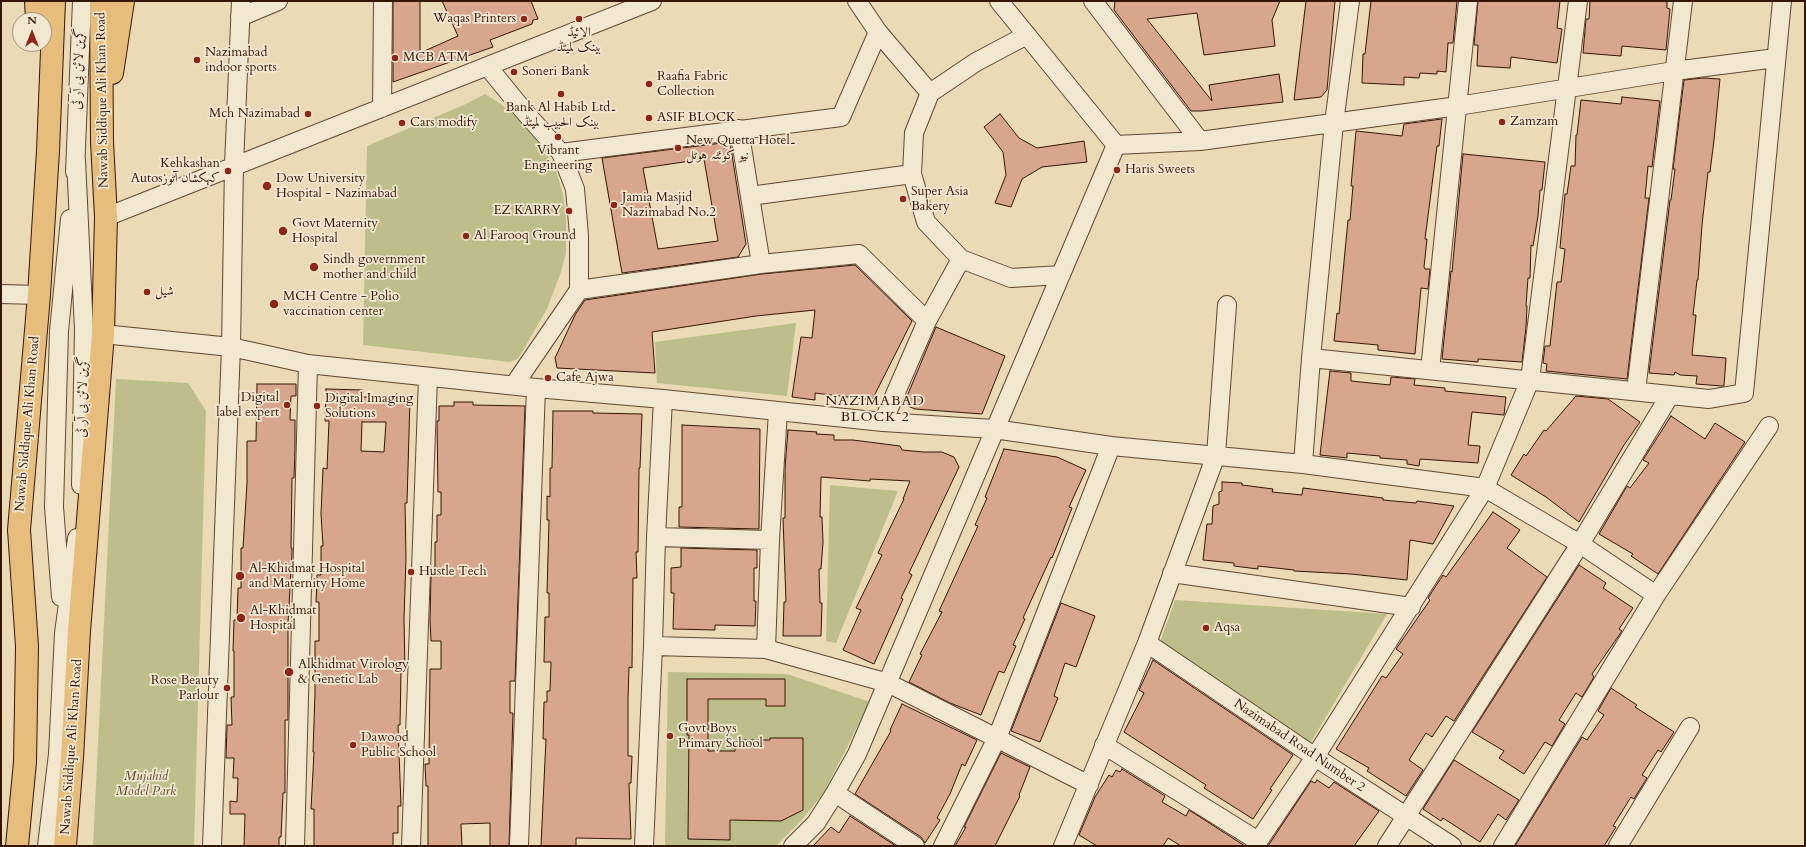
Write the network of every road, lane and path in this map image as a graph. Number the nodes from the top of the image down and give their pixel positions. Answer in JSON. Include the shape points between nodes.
{"nodes":[{"id":1,"x":36,"y":1,"type":"edge"},
{"id":2,"x":54,"y":1,"type":"edge"},
{"id":3,"x":82,"y":1,"type":"edge"},
{"id":4,"x":101,"y":1,"type":"edge"},
{"id":5,"x":123,"y":1,"type":"edge"},
{"id":6,"x":278,"y":1,"type":"edge"},
{"id":7,"x":383,"y":1,"type":"edge"},
{"id":8,"x":652,"y":1,"type":"edge"},
{"id":9,"x":857,"y":1,"type":"edge"},
{"id":10,"x":999,"y":1,"type":"edge"},
{"id":11,"x":1096,"y":1,"type":"edge"},
{"id":12,"x":1350,"y":1,"type":"edge"},
{"id":13,"x":1468,"y":1,"type":"edge"},
{"id":14,"x":1578,"y":1,"type":"edge"},
{"id":15,"x":1683,"y":1,"type":"edge"},
{"id":16,"x":1782,"y":1,"type":"edge"},
{"id":17,"x":240,"y":9,"type":"edge"},
{"id":18,"x":37,"y":12,"type":"edge"},
{"id":19,"x":878,"y":32,"type":"junction"},
{"id":20,"x":1027,"y":35,"type":"junction"},
{"id":21,"x":40,"y":52,"type":"edge"},
{"id":22,"x":1776,"y":58,"type":"junction"},
{"id":23,"x":488,"y":66,"type":"junction"},
{"id":24,"x":1674,"y":71,"type":"junction"},
{"id":25,"x":1566,"y":89,"type":"junction"},
{"id":26,"x":930,"y":93,"type":"junction"},
{"id":27,"x":1458,"y":106,"type":"junction"},
{"id":28,"x":382,"y":108,"type":"junction"},
{"id":29,"x":1334,"y":123,"type":"junction"},
{"id":30,"x":739,"y":129,"type":"junction"},
{"id":31,"x":1200,"y":141,"type":"junction"},
{"id":32,"x":102,"y":142,"type":"junction"},
{"id":33,"x":1116,"y":146,"type":"junction"},
{"id":34,"x":48,"y":151,"type":"junction"},
{"id":35,"x":561,"y":153,"type":"junction"},
{"id":36,"x":76,"y":160,"type":"junction"},
{"id":37,"x":234,"y":165,"type":"junction"},
{"id":38,"x":912,"y":174,"type":"junction"},
{"id":39,"x":750,"y":196,"type":"junction"},
{"id":40,"x":106,"y":217,"type":"junction"},
{"id":41,"x":961,"y":259,"type":"junction"},
{"id":42,"x":760,"y":264,"type":"junction"},
{"id":43,"x":1061,"y":275,"type":"junction"},
{"id":44,"x":579,"y":290,"type":"junction"},
{"id":45,"x":1,"y":294,"type":"edge"},
{"id":46,"x":39,"y":295,"type":"junction"},
{"id":47,"x":1227,"y":305,"type":"dead end"},
{"id":48,"x":927,"y":321,"type":"junction"},
{"id":49,"x":104,"y":334,"type":"junction"},
{"id":50,"x":231,"y":347,"type":"junction"},
{"id":51,"x":1311,"y":358,"type":"junction"},
{"id":52,"x":308,"y":364,"type":"junction"},
{"id":53,"x":1430,"y":370,"type":"junction"},
{"id":54,"x":428,"y":377,"type":"junction"},
{"id":55,"x":1530,"y":380,"type":"junction"},
{"id":56,"x":514,"y":385,"type":"junction"},
{"id":57,"x":536,"y":388,"type":"junction"},
{"id":58,"x":1636,"y":391,"type":"junction"},
{"id":59,"x":1670,"y":395,"type":"junction"},
{"id":60,"x":663,"y":399,"type":"junction"},
{"id":61,"x":778,"y":411,"type":"junction"},
{"id":62,"x":883,"y":422,"type":"junction"},
{"id":63,"x":1769,"y":426,"type":"dead end"},
{"id":64,"x":994,"y":429,"type":"junction"},
{"id":65,"x":1111,"y":446,"type":"junction"},
{"id":66,"x":1216,"y":455,"type":"junction"},
{"id":67,"x":1303,"y":464,"type":"junction"},
{"id":68,"x":1485,"y":488,"type":"junction"},
{"id":69,"x":656,"y":537,"type":"junction"},
{"id":70,"x":770,"y":540,"type":"junction"},
{"id":71,"x":1580,"y":544,"type":"junction"},
{"id":72,"x":1172,"y":573,"type":"junction"},
{"id":73,"x":1656,"y":595,"type":"junction"},
{"id":74,"x":1411,"y":607,"type":"junction"},
{"id":75,"x":64,"y":633,"type":"junction"},
{"id":76,"x":1147,"y":643,"type":"junction"},
{"id":77,"x":654,"y":646,"type":"junction"},
{"id":78,"x":766,"y":649,"type":"junction"},
{"id":79,"x":888,"y":683,"type":"junction"},
{"id":80,"x":1690,"y":727,"type":"dead end"},
{"id":81,"x":997,"y":738,"type":"junction"},
{"id":82,"x":1104,"y":745,"type":"junction"},
{"id":83,"x":1315,"y":757,"type":"junction"},
{"id":84,"x":1089,"y":785,"type":"junction"},
{"id":85,"x":835,"y":793,"type":"junction"},
{"id":86,"x":1407,"y":817,"type":"junction"},
{"id":87,"x":1067,"y":844,"type":"edge"},
{"id":88,"x":1256,"y":844,"type":"edge"},
{"id":89,"x":17,"y":846,"type":"edge"},
{"id":90,"x":46,"y":846,"type":"edge"},
{"id":91,"x":65,"y":846,"type":"edge"},
{"id":92,"x":212,"y":846,"type":"edge"},
{"id":93,"x":294,"y":846,"type":"edge"},
{"id":94,"x":411,"y":846,"type":"edge"},
{"id":95,"x":519,"y":846,"type":"edge"},
{"id":96,"x":644,"y":846,"type":"edge"},
{"id":97,"x":793,"y":846,"type":"edge"},
{"id":98,"x":915,"y":846,"type":"edge"},
{"id":99,"x":943,"y":846,"type":"edge"},
{"id":100,"x":1387,"y":846,"type":"edge"},
{"id":101,"x":1452,"y":846,"type":"edge"},
{"id":102,"x":1503,"y":846,"type":"edge"},
{"id":103,"x":1618,"y":846,"type":"edge"}],
"edges":[{"from":1,"to":18,"type":"main road"},
{"from":2,"to":34,"type":"main road","name":"Nawab Siddique Ali Khan Road"},
{"from":3,"to":36,"type":"street","name":"گرین لائن بی آر ٹی"},
{"from":4,"to":32,"type":"main road","name":"Nawab Siddique Ali Khan Road"},
{"from":5,"to":32,"type":"main road"},
{"from":6,"to":17,"type":"street"},
{"from":7,"to":28,"type":"street"},
{"from":8,"to":23,"type":"street"},
{"from":9,"to":19,"type":"street"},
{"from":10,"to":20,"type":"street"},
{"from":11,"to":31,"type":"street","via":[[1093,1]]},
{"from":12,"to":29,"type":"street"},
{"from":13,"to":27,"type":"street"},
{"from":14,"to":25,"type":"street"},
{"from":15,"to":24,"type":"street"},
{"from":16,"to":22,"type":"street"},
{"from":17,"to":37,"type":"street"},
{"from":19,"to":26,"type":"street"},
{"from":19,"to":30,"type":"street","via":[[841,117]]},
{"from":20,"to":26,"type":"street","via":[[976,62]]},
{"from":20,"to":33,"type":"street"},
{"from":21,"to":34,"type":"main road"},
{"from":22,"to":24,"type":"street"},
{"from":22,"to":59,"type":"street","via":[[1744,393],[1709,399]]},
{"from":23,"to":28,"type":"street"},
{"from":23,"to":35,"type":"street"},
{"from":24,"to":25,"type":"street"},
{"from":24,"to":58,"type":"street"},
{"from":25,"to":27,"type":"street"},
{"from":25,"to":55,"type":"street"},
{"from":26,"to":38,"type":"street","via":[[914,133]]},
{"from":27,"to":29,"type":"street"},
{"from":27,"to":53,"type":"street"},
{"from":28,"to":37,"type":"street"},
{"from":29,"to":31,"type":"street"},
{"from":29,"to":51,"type":"street"},
{"from":30,"to":35,"type":"street"},
{"from":30,"to":39,"type":"street"},
{"from":31,"to":33,"type":"street"},
{"from":32,"to":40,"type":"main road","name":"Nawab Siddique Ali Khan Road"},
{"from":33,"to":43,"type":"street"},
{"from":34,"to":46,"type":"main road","name":"Nawab Siddique Ali Khan Road"},
{"from":35,"to":44,"type":"street","via":[[575,189],[579,235]]},
{"from":36,"to":75,"type":"street","name":"گرین لائن بی آر ٹی","via":[[84,330],[81,500]]},
{"from":36,"to":75,"type":"street","name":"گرین لائن بی آر ٹی","via":[[59,331],[54,507]]},
{"from":37,"to":40,"type":"street"},
{"from":37,"to":50,"type":"street"},
{"from":38,"to":39,"type":"street"},
{"from":38,"to":41,"type":"street","via":[[926,222]]},
{"from":39,"to":42,"type":"street"},
{"from":40,"to":49,"type":"main road","name":"Nawab Siddique Ali Khan Road"},
{"from":41,"to":43,"type":"street","via":[[1011,278]]},
{"from":41,"to":48,"type":"street"},
{"from":42,"to":44,"type":"street"},
{"from":42,"to":48,"type":"street","via":[[860,254]]},
{"from":43,"to":64,"type":"street"},
{"from":44,"to":56,"type":"street"},
{"from":45,"to":46,"type":"street"},
{"from":46,"to":89,"type":"main road","name":"Nawab Siddique Ali Khan Road","via":[[19,530],[28,646],[25,762]]},
{"from":47,"to":66,"type":"street"},
{"from":48,"to":62,"type":"street"},
{"from":49,"to":50,"type":"street"},
{"from":49,"to":91,"type":"main road","name":"Nawab Siddique Ali Khan Road","via":[[79,631]]},
{"from":50,"to":52,"type":"street"},
{"from":50,"to":92,"type":"street"},
{"from":51,"to":53,"type":"street"},
{"from":51,"to":67,"type":"street"},
{"from":52,"to":54,"type":"street"},
{"from":52,"to":93,"type":"street"},
{"from":53,"to":55,"type":"street"},
{"from":54,"to":56,"type":"street"},
{"from":54,"to":94,"type":"street"},
{"from":55,"to":58,"type":"street"},
{"from":55,"to":68,"type":"street"},
{"from":56,"to":57,"type":"street"},
{"from":57,"to":60,"type":"street"},
{"from":57,"to":95,"type":"street"},
{"from":58,"to":59,"type":"street"},
{"from":59,"to":71,"type":"street"},
{"from":60,"to":61,"type":"street"},
{"from":60,"to":69,"type":"street"},
{"from":61,"to":62,"type":"street"},
{"from":61,"to":70,"type":"street"},
{"from":62,"to":64,"type":"street"},
{"from":63,"to":73,"type":"street"},
{"from":64,"to":65,"type":"street"},
{"from":64,"to":79,"type":"street"},
{"from":65,"to":66,"type":"street"},
{"from":65,"to":81,"type":"street"},
{"from":66,"to":67,"type":"street"},
{"from":66,"to":72,"type":"street"},
{"from":67,"to":68,"type":"street"},
{"from":68,"to":71,"type":"street"},
{"from":68,"to":74,"type":"street"},
{"from":69,"to":70,"type":"street"},
{"from":69,"to":77,"type":"street"},
{"from":70,"to":78,"type":"street"},
{"from":71,"to":73,"type":"street"},
{"from":71,"to":86,"type":"street"},
{"from":72,"to":74,"type":"street"},
{"from":72,"to":76,"type":"street"},
{"from":73,"to":102,"type":"street"},
{"from":74,"to":83,"type":"street"},
{"from":75,"to":90,"type":"street","name":"گرین لائن بی آر ٹی","via":[[58,754]]},
{"from":76,"to":82,"type":"street"},
{"from":76,"to":83,"type":"street","name":"Nazimabad Road Number 2"},
{"from":77,"to":78,"type":"street"},
{"from":77,"to":96,"type":"street"},
{"from":78,"to":79,"type":"street"},
{"from":79,"to":81,"type":"street"},
{"from":79,"to":85,"type":"street","via":[[857,754]]},
{"from":80,"to":103,"type":"street"},
{"from":81,"to":84,"type":"street"},
{"from":81,"to":99,"type":"street"},
{"from":82,"to":84,"type":"street"},
{"from":82,"to":88,"type":"street"},
{"from":83,"to":86,"type":"street","name":"Nazimabad Road Number 2"},
{"from":83,"to":88,"type":"street"},
{"from":84,"to":87,"type":"street"},
{"from":85,"to":97,"type":"street","via":[[816,823]]},
{"from":85,"to":98,"type":"street"},
{"from":86,"to":100,"type":"street"},
{"from":86,"to":101,"type":"street","name":"Nazimabad Road Number 2"}]}
